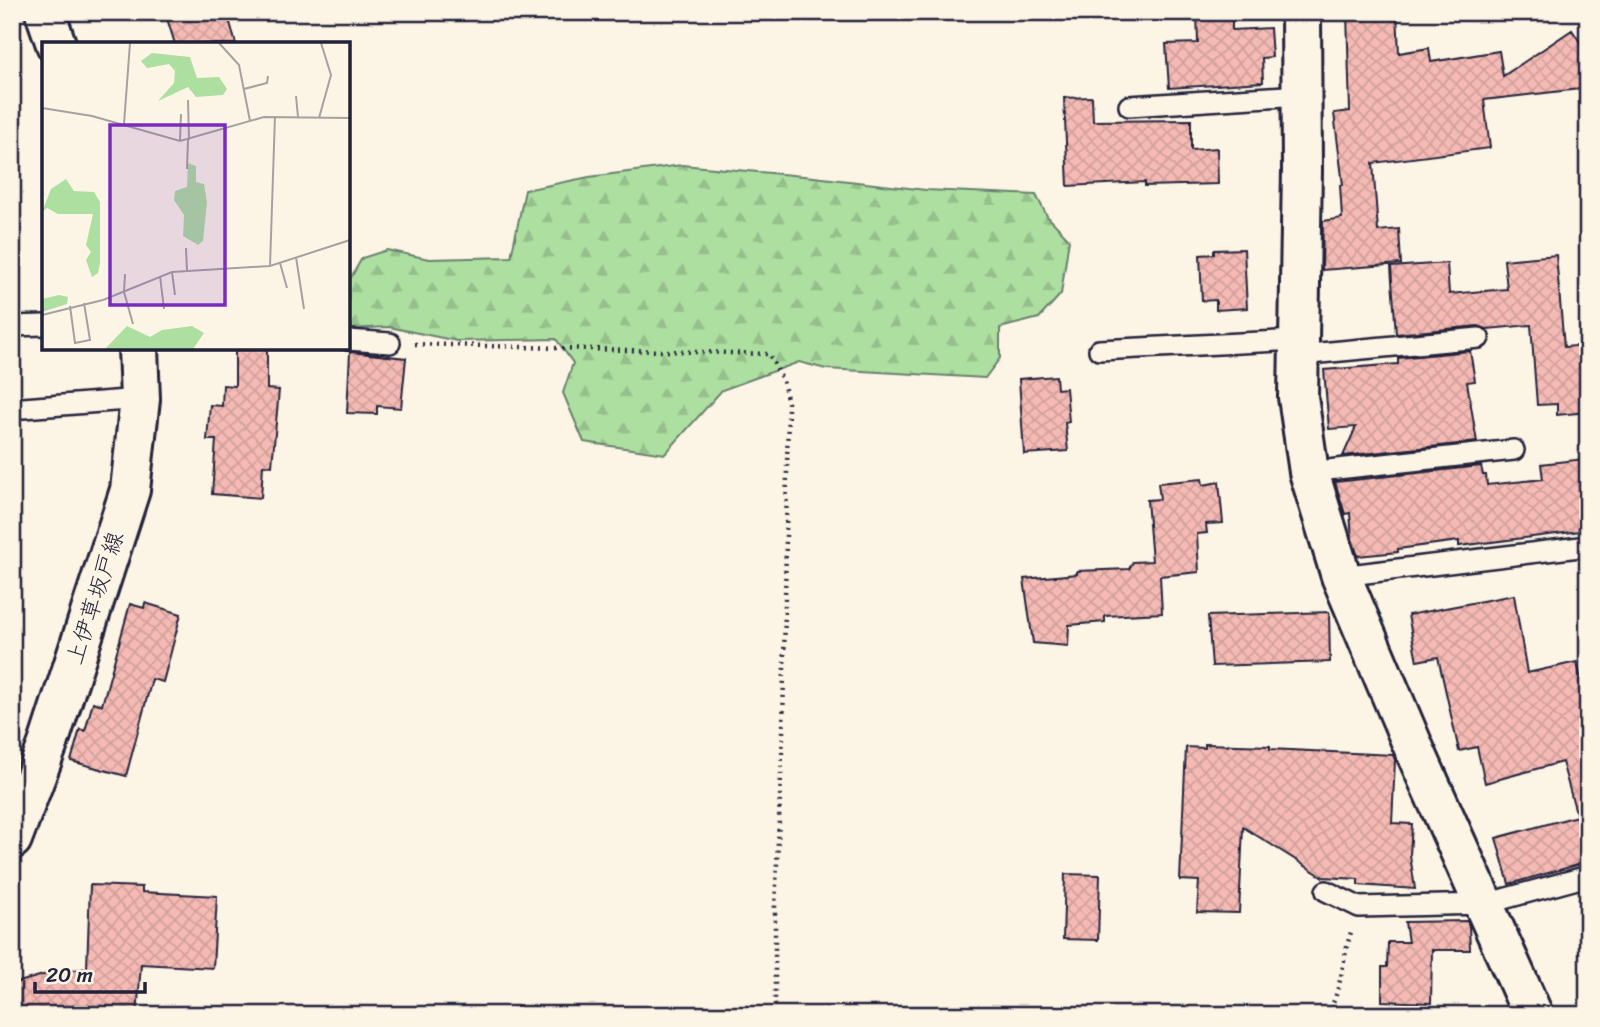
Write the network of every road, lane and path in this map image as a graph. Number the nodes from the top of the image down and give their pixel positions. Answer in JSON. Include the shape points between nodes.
{"nodes":[{"id":1,"x":45,"y":12,"type":"edge"},
{"id":2,"x":1301,"y":12,"type":"edge"},
{"id":3,"x":55,"y":42,"type":"edge"},
{"id":4,"x":1301,"y":95,"type":"junction"},
{"id":5,"x":1129,"y":106,"type":"dead end"},
{"id":6,"x":42,"y":325,"type":"edge"},
{"id":7,"x":12,"y":326,"type":"edge"},
{"id":8,"x":1479,"y":338,"type":"dead end"},
{"id":9,"x":350,"y":340,"type":"edge"},
{"id":10,"x":390,"y":344,"type":"joint"},
{"id":11,"x":1299,"y":347,"type":"junction"},
{"id":12,"x":138,"y":350,"type":"edge"},
{"id":13,"x":1099,"y":350,"type":"dead end"},
{"id":14,"x":140,"y":399,"type":"junction"},
{"id":15,"x":12,"y":407,"type":"edge"},
{"id":16,"x":1514,"y":450,"type":"dead end"},
{"id":17,"x":1309,"y":472,"type":"junction"},
{"id":18,"x":1588,"y":546,"type":"edge"},
{"id":19,"x":1341,"y":576,"type":"junction"},
{"id":20,"x":12,"y":839,"type":"edge"},
{"id":21,"x":1588,"y":876,"type":"edge"},
{"id":22,"x":1326,"y":891,"type":"dead end"},
{"id":23,"x":1485,"y":904,"type":"junction"},
{"id":24,"x":1359,"y":907,"type":"junction"},
{"id":25,"x":775,"y":1015,"type":"edge"},
{"id":26,"x":1327,"y":1015,"type":"edge"},
{"id":27,"x":1533,"y":1015,"type":"edge"}],
"edges":[{"from":1,"to":3,"type":"street"},
{"from":2,"to":4,"type":"street"},
{"from":4,"to":5,"type":"lane"},
{"from":4,"to":11,"type":"street"},
{"from":6,"to":7,"type":"lane"},
{"from":8,"to":11,"type":"lane"},
{"from":9,"to":10,"type":"lane"},
{"from":10,"to":25,"type":"path","via":[[769,354],[783,380],[788,403]]},
{"from":11,"to":13,"type":"lane"},
{"from":11,"to":17,"type":"street","via":[[1298,397]]},
{"from":12,"to":14,"type":"street","name":"上伊草坂戸線"},
{"from":14,"to":15,"type":"lane"},
{"from":14,"to":20,"type":"street","name":"上伊草坂戸線","via":[[130,490],[48,744]]},
{"from":16,"to":17,"type":"lane"},
{"from":17,"to":19,"type":"street"},
{"from":18,"to":19,"type":"lane"},
{"from":19,"to":23,"type":"street"},
{"from":21,"to":23,"type":"lane"},
{"from":22,"to":24,"type":"lane"},
{"from":23,"to":24,"type":"lane"},
{"from":23,"to":27,"type":"street"},
{"from":24,"to":26,"type":"path","via":[[1335,1001]]}]}
